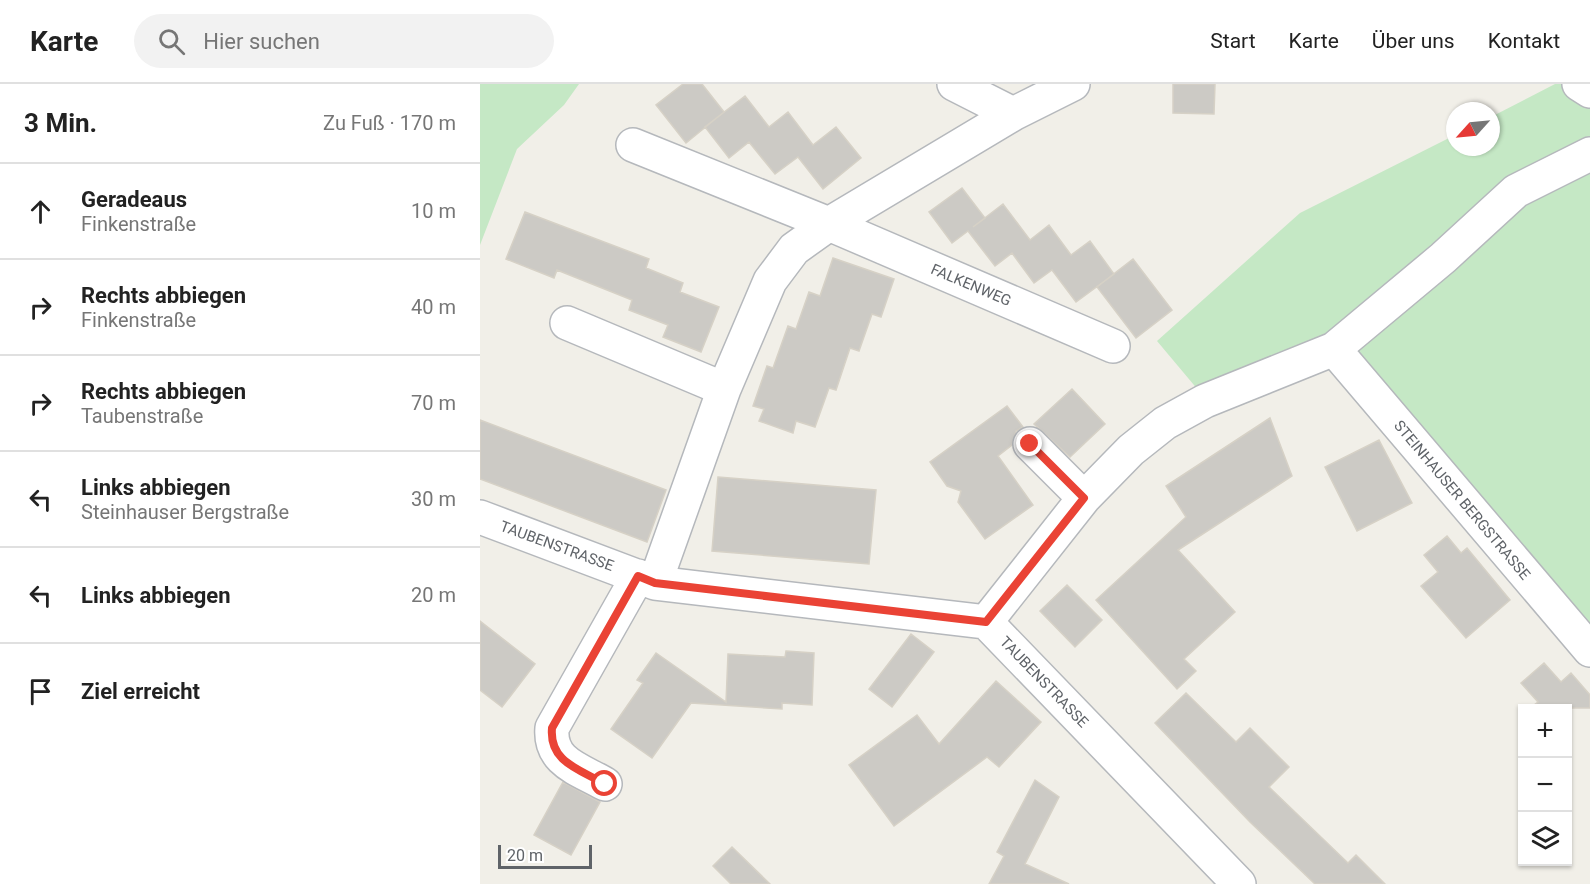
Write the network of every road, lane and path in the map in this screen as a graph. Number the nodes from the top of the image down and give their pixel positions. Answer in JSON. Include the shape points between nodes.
{"nodes":[{"id":1,"x":954,"y":84,"type":"edge"},
{"id":2,"x":1073,"y":84,"type":"edge"},
{"id":3,"x":1579,"y":84,"type":"edge"},
{"id":4,"x":1590,"y":91,"type":"edge"},
{"id":5,"x":1013,"y":114,"type":"junction"},
{"id":6,"x":633,"y":145,"type":"dead end"},
{"id":7,"x":1590,"y":154,"type":"edge"},
{"id":8,"x":829,"y":224,"type":"junction"},
{"id":9,"x":567,"y":323,"type":"dead end"},
{"id":10,"x":1113,"y":346,"type":"dead end"},
{"id":11,"x":1334,"y":349,"type":"junction"},
{"id":12,"x":724,"y":389,"type":"junction"},
{"id":13,"x":1030,"y":444,"type":"dead end"},
{"id":14,"x":1084,"y":498,"type":"junction"},
{"id":15,"x":480,"y":517,"type":"edge"},
{"id":16,"x":646,"y":579,"type":"junction"},
{"id":17,"x":986,"y":622,"type":"junction"},
{"id":18,"x":1590,"y":650,"type":"edge"},
{"id":19,"x":605,"y":784,"type":"dead end"},
{"id":20,"x":1239,"y":884,"type":"edge"}],
"edges":[{"from":1,"to":5,"type":"street"},
{"from":2,"to":5,"type":"street"},
{"from":3,"to":4,"type":"street"},
{"from":5,"to":8,"type":"street"},
{"from":6,"to":8,"type":"street","name":"FALKENWEG"},
{"from":7,"to":11,"type":"street","via":[[1516,191]]},
{"from":8,"to":10,"type":"street","name":"FALKENWEG"},
{"from":8,"to":12,"type":"street","via":[[794,249],[770,280]]},
{"from":9,"to":12,"type":"street"},
{"from":11,"to":14,"type":"street","via":[[1205,401],[1165,423],[1131,450]]},
{"from":11,"to":18,"type":"street","name":"STEINHAUSER BERGSTRASSE"},
{"from":12,"to":16,"type":"street"},
{"from":13,"to":14,"type":"street"},
{"from":14,"to":17,"type":"street"},
{"from":15,"to":16,"type":"street","name":"TAUBENSTRASSE"},
{"from":16,"to":17,"type":"street","name":"TAUBENSTRASSE"},
{"from":16,"to":19,"type":"street","via":[[552,728],[551,744],[560,758]]},
{"from":17,"to":20,"type":"street","name":"TAUBENSTRASSE"}]}
